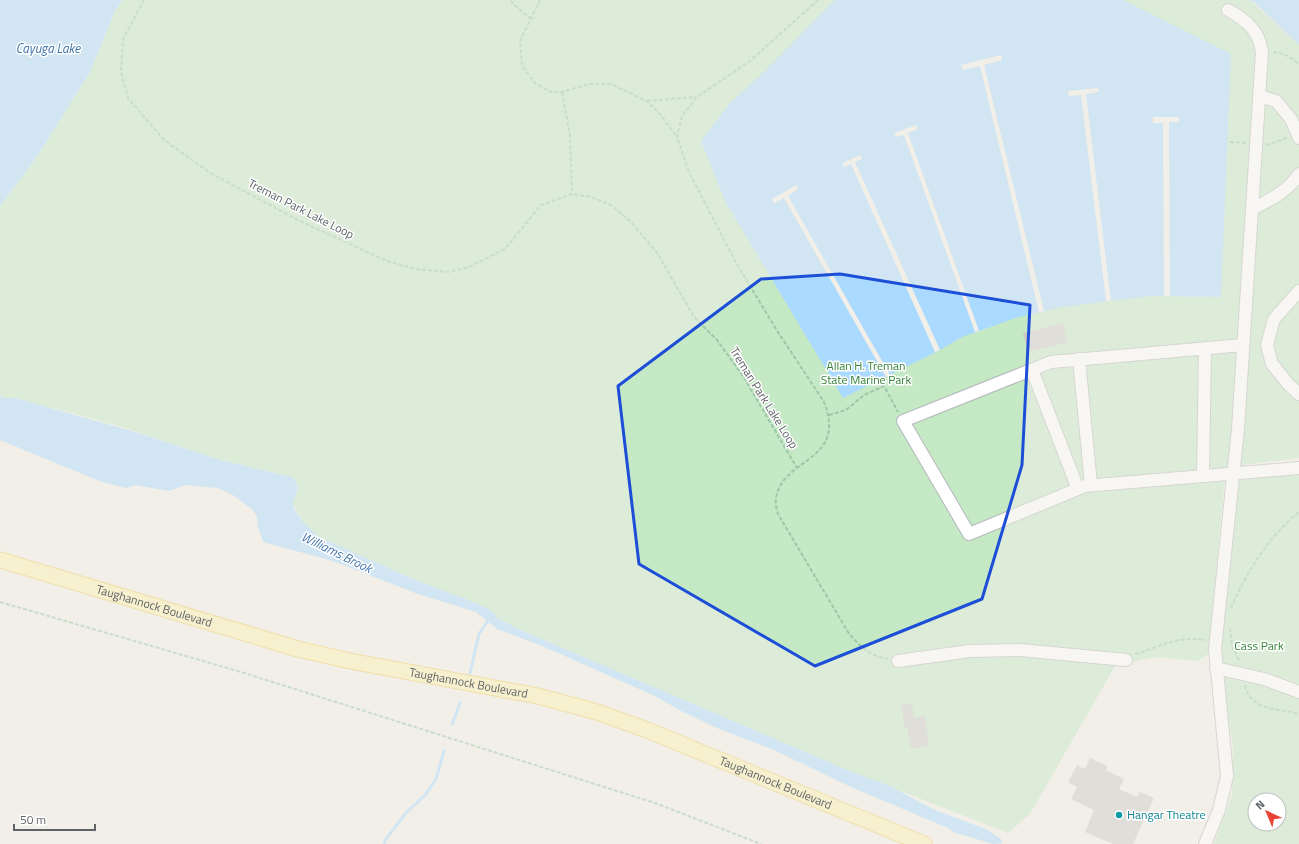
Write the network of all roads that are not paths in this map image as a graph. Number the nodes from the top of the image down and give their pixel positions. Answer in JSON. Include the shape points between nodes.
{"nodes":[{"id":1,"x":1228,"y":10,"type":"dead end"},
{"id":2,"x":1259,"y":96,"type":"junction"},
{"id":3,"x":1299,"y":138,"type":"edge"},
{"id":4,"x":1299,"y":174,"type":"edge"},
{"id":5,"x":1252,"y":209,"type":"junction"},
{"id":6,"x":1299,"y":291,"type":"edge"},
{"id":7,"x":1243,"y":345,"type":"junction"},
{"id":8,"x":1205,"y":348,"type":"junction"},
{"id":9,"x":1079,"y":360,"type":"junction"},
{"id":10,"x":1032,"y":370,"type":"junction"},
{"id":11,"x":1299,"y":394,"type":"edge"},
{"id":12,"x":1299,"y":468,"type":"edge"},
{"id":13,"x":1234,"y":473,"type":"junction"},
{"id":14,"x":1203,"y":476,"type":"junction"},
{"id":15,"x":1091,"y":485,"type":"junction"},
{"id":16,"x":1078,"y":489,"type":"junction"},
{"id":17,"x":0,"y":560,"type":"edge"},
{"id":18,"x":1126,"y":660,"type":"road end"},
{"id":19,"x":898,"y":661,"type":"road end"},
{"id":20,"x":1216,"y":668,"type":"junction"},
{"id":21,"x":1299,"y":692,"type":"edge"},
{"id":22,"x":924,"y":844,"type":"edge"},
{"id":23,"x":1205,"y":844,"type":"edge"}],
"edges":[{"from":1,"to":2,"type":"street","via":[[1251,25],[1261,41]]},
{"from":2,"to":3,"type":"street","via":[[1276,101],[1291,119]]},
{"from":2,"to":5,"type":"street"},
{"from":4,"to":5,"type":"street","via":[[1294,182],[1276,197]]},
{"from":5,"to":7,"type":"street"},
{"from":6,"to":11,"type":"street","via":[[1274,319],[1267,345],[1272,364]]},
{"from":7,"to":8,"type":"street"},
{"from":7,"to":13,"type":"street"},
{"from":8,"to":9,"type":"street"},
{"from":8,"to":14,"type":"street"},
{"from":9,"to":10,"type":"street","via":[[1051,362]]},
{"from":9,"to":15,"type":"street"},
{"from":10,"to":16,"type":"street"},
{"from":10,"to":16,"type":"street","via":[[903,421],[969,534]]},
{"from":12,"to":13,"type":"street"},
{"from":13,"to":14,"type":"street"},
{"from":13,"to":20,"type":"street","via":[[1216,636]]},
{"from":14,"to":15,"type":"street"},
{"from":15,"to":16,"type":"street"},
{"from":17,"to":22,"type":"main road","name":"Taughannock Boulevard","via":[[298,649],[538,696],[597,712]]},
{"from":18,"to":19,"type":"street","via":[[1020,650],[962,652]]},
{"from":20,"to":21,"type":"street","via":[[1264,679]]},
{"from":20,"to":23,"type":"street","via":[[1227,776],[1219,810]]}]}
